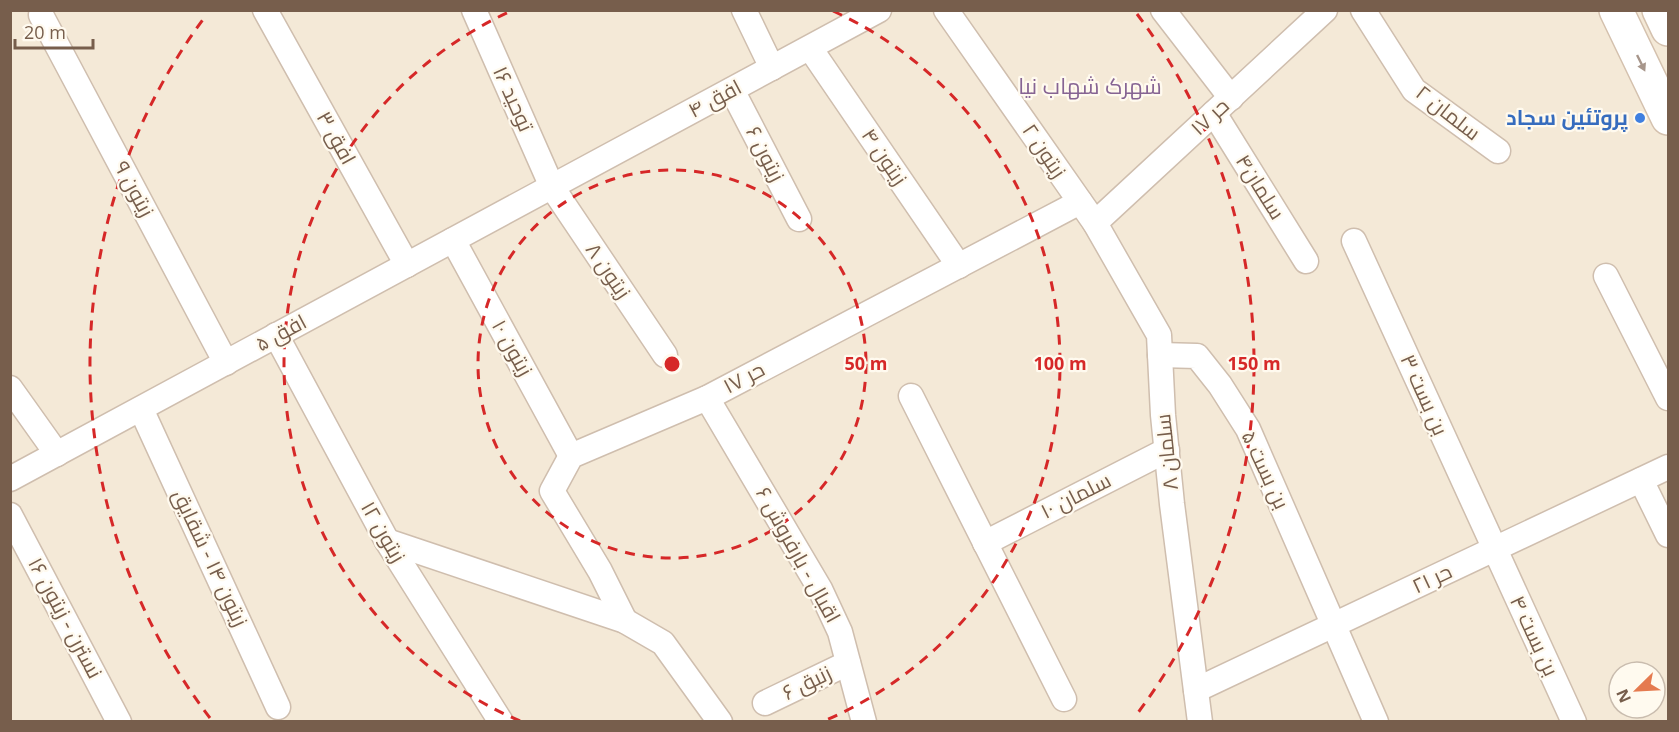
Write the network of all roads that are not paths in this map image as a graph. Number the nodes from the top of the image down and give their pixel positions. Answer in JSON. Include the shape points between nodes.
{"nodes":[{"id":1,"x":265,"y":10,"type":"edge"},
{"id":2,"x":474,"y":10,"type":"edge"},
{"id":3,"x":744,"y":10,"type":"edge"},
{"id":4,"x":879,"y":10,"type":"edge"},
{"id":5,"x":946,"y":10,"type":"edge"},
{"id":6,"x":1163,"y":10,"type":"edge"},
{"id":7,"x":1363,"y":10,"type":"edge"},
{"id":8,"x":1616,"y":10,"type":"edge"},
{"id":9,"x":1659,"y":10,"type":"edge"},
{"id":10,"x":1314,"y":14,"type":"edge"},
{"id":11,"x":41,"y":15,"type":"dead end"},
{"id":12,"x":851,"y":17,"type":"edge"},
{"id":13,"x":1668,"y":29,"type":"edge"},
{"id":14,"x":810,"y":48,"type":"junction"},
{"id":15,"x":772,"y":68,"type":"junction"},
{"id":16,"x":732,"y":90,"type":"junction"},
{"id":17,"x":1222,"y":105,"type":"junction"},
{"id":18,"x":1668,"y":118,"type":"edge"},
{"id":19,"x":1498,"y":151,"type":"dead end"},
{"id":20,"x":552,"y":187,"type":"junction"},
{"id":21,"x":1080,"y":202,"type":"junction"},
{"id":22,"x":799,"y":219,"type":"dead end"},
{"id":23,"x":1095,"y":223,"type":"junction"},
{"id":24,"x":453,"y":240,"type":"junction"},
{"id":25,"x":1354,"y":241,"type":"dead end"},
{"id":26,"x":1306,"y":261,"type":"dead end"},
{"id":27,"x":407,"y":265,"type":"junction"},
{"id":28,"x":959,"y":266,"type":"junction"},
{"id":29,"x":1606,"y":276,"type":"dead end"},
{"id":30,"x":276,"y":336,"type":"junction"},
{"id":31,"x":665,"y":355,"type":"dead end"},
{"id":32,"x":1160,"y":355,"type":"junction"},
{"id":33,"x":226,"y":363,"type":"junction"},
{"id":34,"x":10,"y":388,"type":"edge"},
{"id":35,"x":911,"y":396,"type":"dead end"},
{"id":36,"x":707,"y":398,"type":"junction"},
{"id":37,"x":1668,"y":398,"type":"edge"},
{"id":38,"x":141,"y":409,"type":"junction"},
{"id":39,"x":1167,"y":450,"type":"junction"},
{"id":40,"x":57,"y":454,"type":"junction"},
{"id":41,"x":571,"y":456,"type":"junction"},
{"id":42,"x":1668,"y":467,"type":"edge"},
{"id":43,"x":10,"y":479,"type":"edge"},
{"id":44,"x":1641,"y":480,"type":"junction"},
{"id":45,"x":10,"y":515,"type":"edge"},
{"id":46,"x":1668,"y":535,"type":"edge"},
{"id":47,"x":387,"y":542,"type":"junction"},
{"id":48,"x":985,"y":543,"type":"junction"},
{"id":49,"x":1494,"y":550,"type":"junction"},
{"id":50,"x":625,"y":621,"type":"junction"},
{"id":51,"x":1335,"y":625,"type":"junction"},
{"id":52,"x":848,"y":663,"type":"junction"},
{"id":53,"x":1196,"y":690,"type":"junction"},
{"id":54,"x":1064,"y":699,"type":"dead end"},
{"id":55,"x":765,"y":703,"type":"dead end"},
{"id":56,"x":278,"y":707,"type":"dead end"},
{"id":57,"x":119,"y":722,"type":"edge"},
{"id":58,"x":501,"y":722,"type":"edge"},
{"id":59,"x":720,"y":722,"type":"edge"},
{"id":60,"x":864,"y":722,"type":"edge"},
{"id":61,"x":1200,"y":722,"type":"edge"},
{"id":62,"x":1376,"y":722,"type":"edge"},
{"id":63,"x":1574,"y":722,"type":"edge"}],
"edges":[{"from":1,"to":27,"type":"street","name":"افق ۳"},
{"from":2,"to":20,"type":"street","name":"توحید ۱۶"},
{"from":3,"to":15,"type":"street"},
{"from":4,"to":12,"type":"street","name":"افق ۴"},
{"from":5,"to":21,"type":"street","name":"زیتون ۲"},
{"from":6,"to":17,"type":"street","name":"سلمان۴"},
{"from":7,"to":19,"type":"street","name":"سلمان ۲","via":[[1414,90]]},
{"from":8,"to":18,"type":"main road","one_way":true},
{"from":9,"to":13,"type":"main road"},
{"from":10,"to":17,"type":"street","name":"حر ۱۷"},
{"from":11,"to":33,"type":"street","name":"زیتون ۹"},
{"from":12,"to":14,"type":"street","name":"افق ۴"},
{"from":14,"to":15,"type":"street","name":"افق ۴"},
{"from":14,"to":28,"type":"street","name":"زیتون ۴"},
{"from":15,"to":16,"type":"street","name":"افق ۴"},
{"from":16,"to":20,"type":"street","name":"افق ۴"},
{"from":16,"to":22,"type":"street","name":"زیتون ۶"},
{"from":17,"to":23,"type":"street","name":"حر ۱۷"},
{"from":17,"to":26,"type":"street","name":"سلمان۴"},
{"from":20,"to":24,"type":"street","name":"افق ۵"},
{"from":20,"to":31,"type":"street","name":"زیتون ۸"},
{"from":21,"to":23,"type":"street","name":"سلمان ۸"},
{"from":21,"to":28,"type":"street","name":"حر ۱۷"},
{"from":23,"to":32,"type":"street","name":"سلمان ۸","via":[[1159,335]]},
{"from":24,"to":27,"type":"street","name":"افق ۵"},
{"from":24,"to":41,"type":"street","name":"زیتون ۱۰"},
{"from":25,"to":49,"type":"street","name":"بن بست ۳"},
{"from":27,"to":30,"type":"street","name":"افق ۵"},
{"from":28,"to":36,"type":"street","name":"حر ۱۷"},
{"from":29,"to":37,"type":"street"},
{"from":30,"to":33,"type":"street","name":"افق ۵"},
{"from":30,"to":47,"type":"street","name":"زیتون ۱۲"},
{"from":32,"to":39,"type":"street","name":"سلمان ۸"},
{"from":32,"to":51,"type":"street","name":"بن بست ۵","via":[[1197,356],[1220,385],[1248,429]]},
{"from":33,"to":38,"type":"street","name":"افق ۵"},
{"from":34,"to":40,"type":"street"},
{"from":35,"to":48,"type":"street"},
{"from":36,"to":41,"type":"street","name":"حر ۱۷"},
{"from":36,"to":52,"type":"street","name":"اقبال - بارفروش ۶","via":[[820,589],[840,632]]},
{"from":38,"to":40,"type":"street","name":"افق ۵"},
{"from":38,"to":56,"type":"street","name":"زیتون ۱۴ - شقایق"},
{"from":39,"to":48,"type":"street","name":"سلمان ۱۰"},
{"from":39,"to":53,"type":"street","name":"سلمان ۸"},
{"from":40,"to":43,"type":"street","name":"افق ۵"},
{"from":41,"to":50,"type":"street","via":[[552,491]]},
{"from":42,"to":44,"type":"street","name":"حر ۲۱"},
{"from":44,"to":46,"type":"street"},
{"from":44,"to":49,"type":"street","name":"حر ۲۱"},
{"from":45,"to":57,"type":"street","name":"نسترن - زیتون ۱۶"},
{"from":47,"to":50,"type":"street"},
{"from":47,"to":58,"type":"street","name":"زیتون ۱۲"},
{"from":48,"to":54,"type":"street"},
{"from":49,"to":51,"type":"street","name":"حر ۲۱"},
{"from":49,"to":63,"type":"street","name":"بن بست ۴"},
{"from":50,"to":59,"type":"street","via":[[663,642]]},
{"from":51,"to":53,"type":"street","name":"حر ۲۱"},
{"from":51,"to":62,"type":"street"},
{"from":52,"to":55,"type":"street","name":"زنبق ۶"},
{"from":52,"to":60,"type":"street","name":"اقبال - بارفروش ۶"},
{"from":53,"to":61,"type":"street","name":"سلمان ۸"}]}
